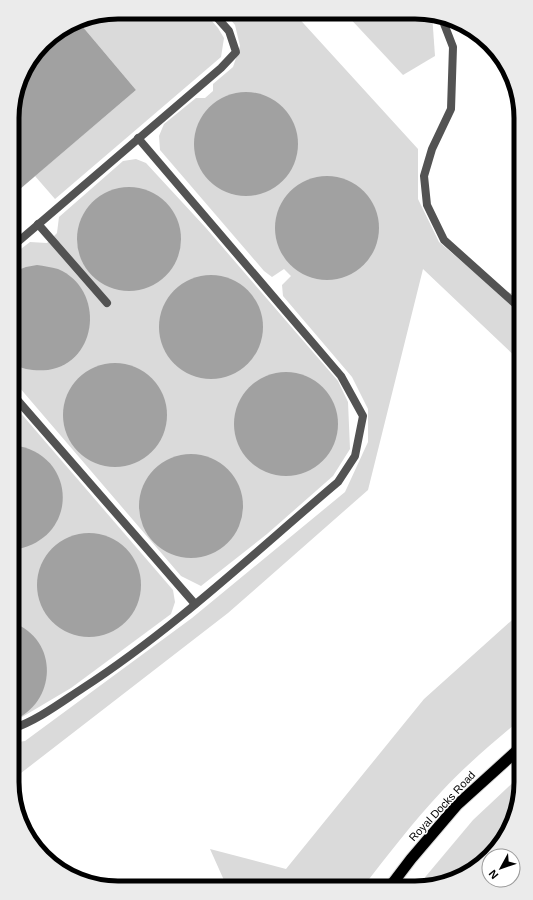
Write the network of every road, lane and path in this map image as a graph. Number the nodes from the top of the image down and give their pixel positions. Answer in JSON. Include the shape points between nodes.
{"nodes":[{"id":1,"x":218,"y":19,"type":"edge"},
{"id":2,"x":444,"y":23,"type":"edge"},
{"id":3,"x":138,"y":138,"type":"junction"},
{"id":4,"x":38,"y":224,"type":"junction"},
{"id":5,"x":19,"y":241,"type":"edge"},
{"id":6,"x":107,"y":303,"type":"dead end"},
{"id":7,"x":514,"y":303,"type":"edge"},
{"id":8,"x":19,"y":403,"type":"edge"},
{"id":9,"x":195,"y":604,"type":"junction"},
{"id":10,"x":19,"y":726,"type":"edge"},
{"id":11,"x":514,"y":753,"type":"edge"},
{"id":12,"x":394,"y":881,"type":"edge"}],
"edges":[{"from":1,"to":3,"type":"lane","via":[[228,31],[236,52],[221,68]]},
{"from":2,"to":7,"type":"lane","via":[[453,47],[451,109],[432,149],[424,176],[427,205],[444,240]]},
{"from":3,"to":4,"type":"lane"},
{"from":3,"to":9,"type":"lane","via":[[341,376],[363,416],[355,456],[338,482]]},
{"from":4,"to":5,"type":"lane"},
{"from":4,"to":6,"type":"lane"},
{"from":8,"to":9,"type":"lane"},
{"from":9,"to":10,"type":"lane","via":[[115,668],[40,716]]},
{"from":11,"to":12,"type":"highway","name":"Royal Docks Road","via":[[458,805]]}]}
